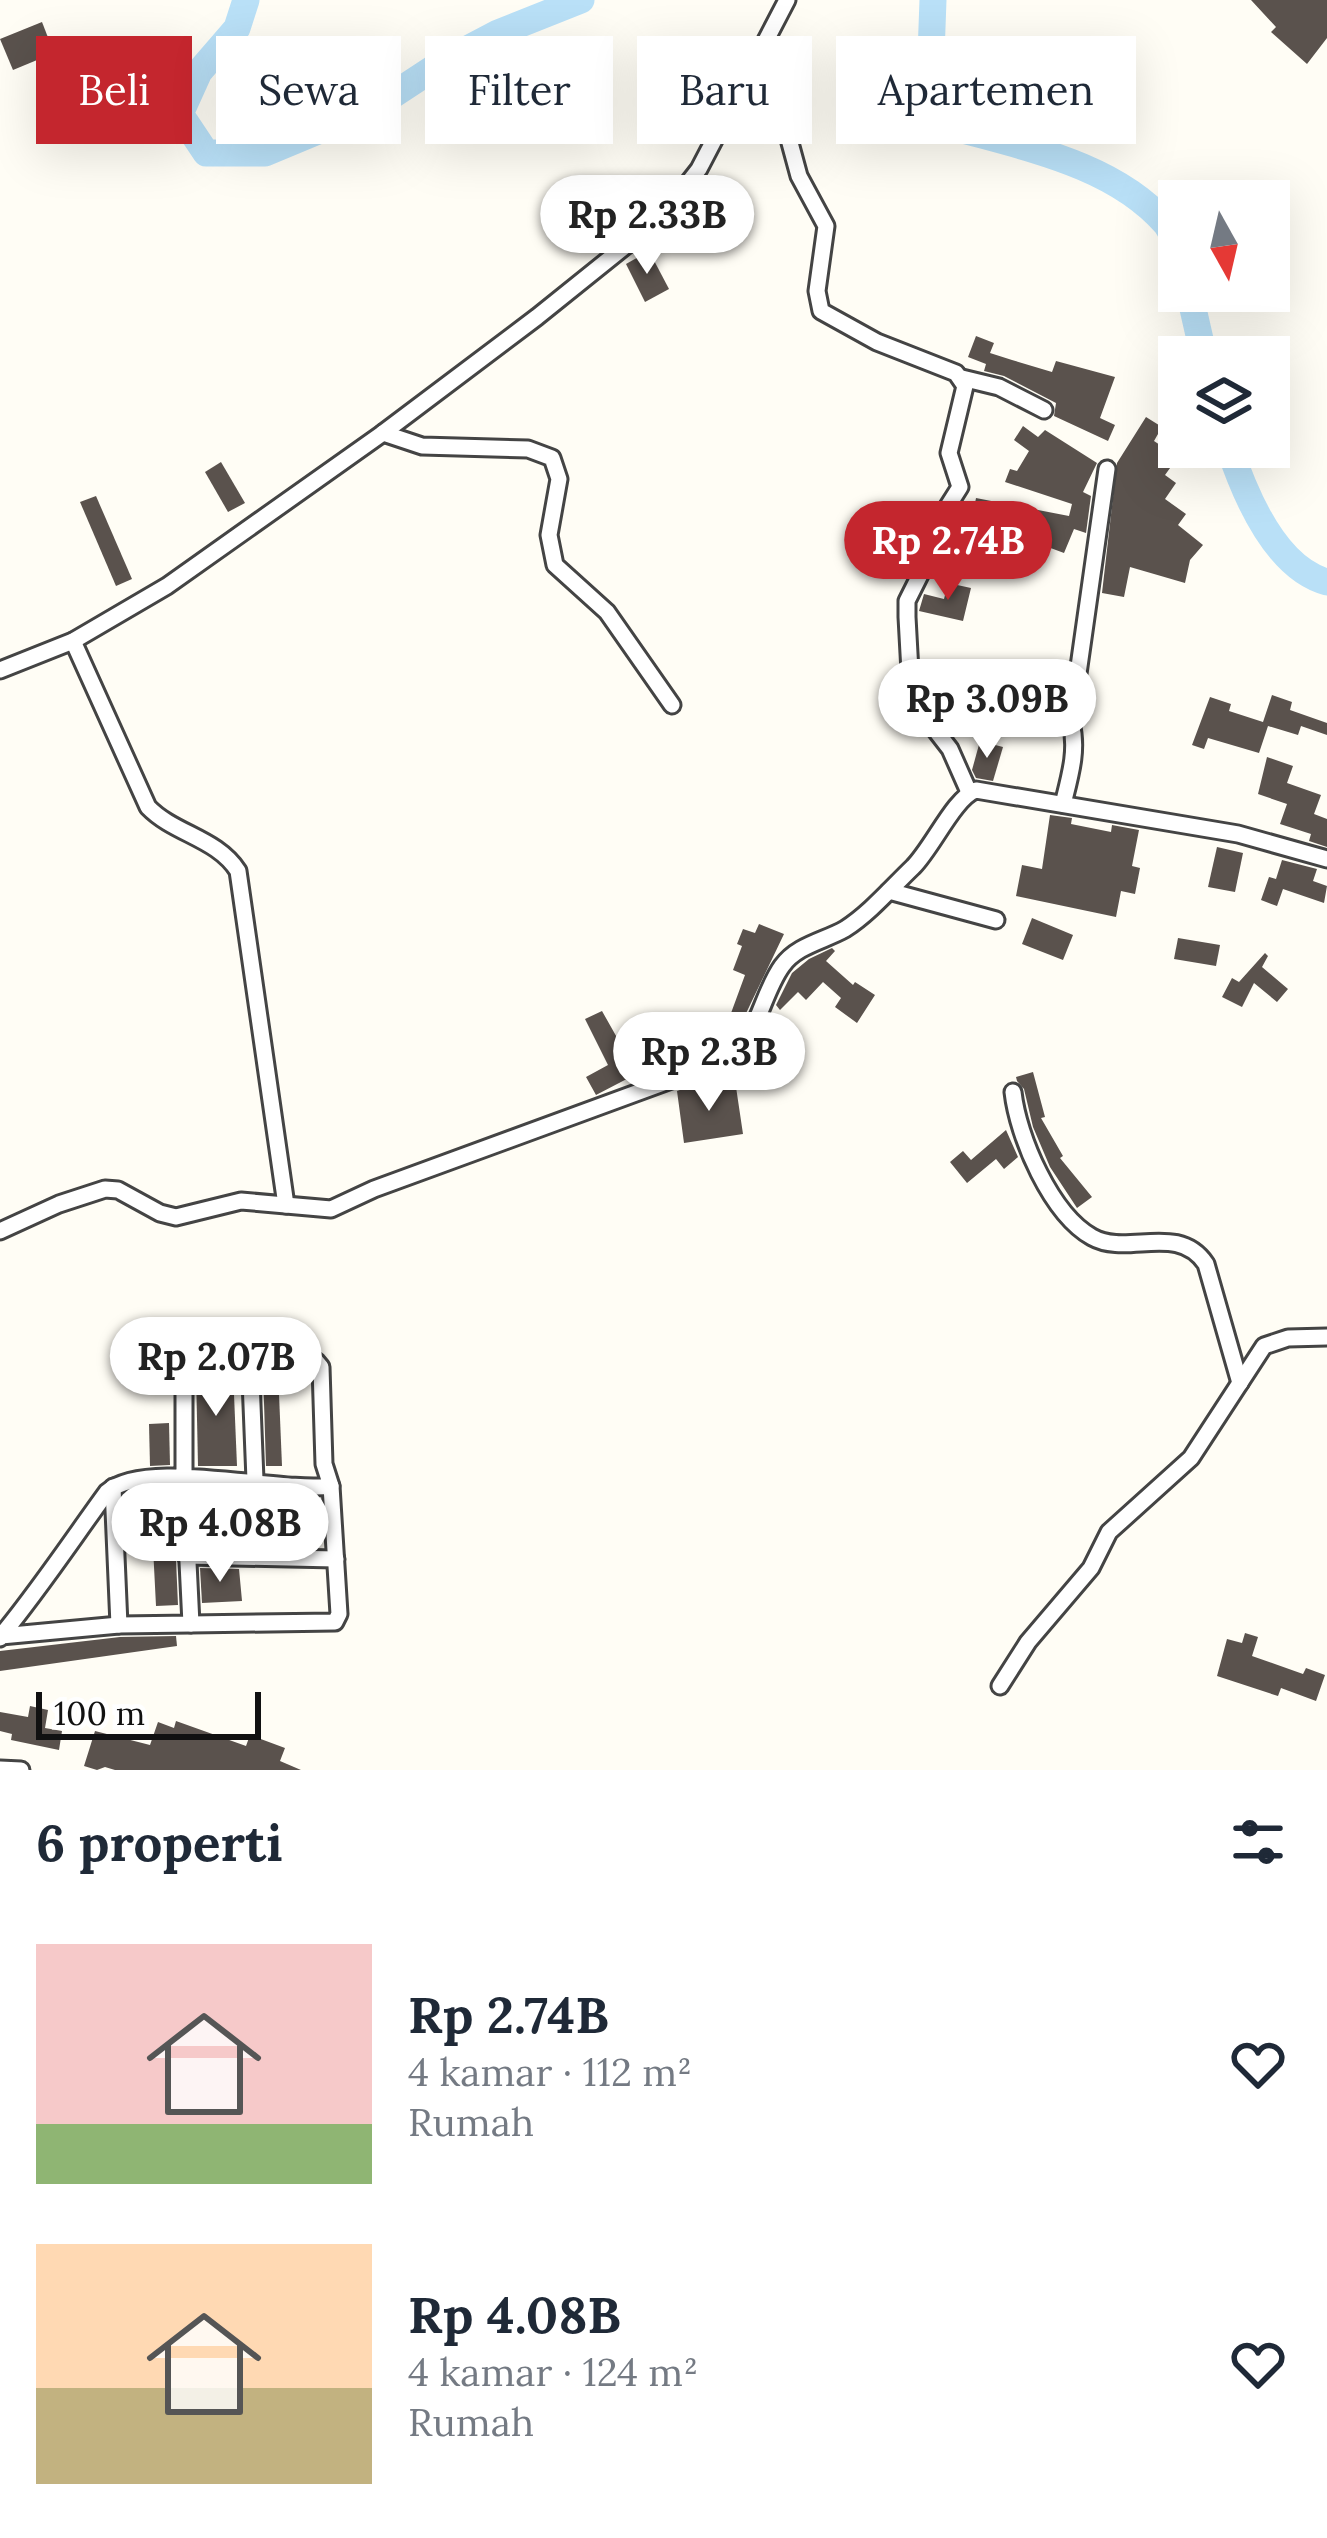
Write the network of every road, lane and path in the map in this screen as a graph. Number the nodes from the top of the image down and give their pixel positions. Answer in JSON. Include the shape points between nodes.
{"nodes":[{"id":1,"x":787,"y":0,"type":"edge"},
{"id":2,"x":768,"y":36,"type":"edge"},
{"id":3,"x":712,"y":144,"type":"edge"},
{"id":4,"x":790,"y":144,"type":"edge"},
{"id":5,"x":962,"y":378,"type":"junction"},
{"id":6,"x":1044,"y":410,"type":"dead end"},
{"id":7,"x":382,"y":433,"type":"junction"},
{"id":8,"x":1106,"y":469,"type":"dead end"},
{"id":9,"x":73,"y":641,"type":"junction"},
{"id":10,"x":0,"y":670,"type":"edge"},
{"id":11,"x":672,"y":705,"type":"dead end"},
{"id":12,"x":969,"y":792,"type":"junction"},
{"id":13,"x":1063,"y":804,"type":"junction"},
{"id":14,"x":1327,"y":859,"type":"edge"},
{"id":15,"x":889,"y":891,"type":"junction"},
{"id":16,"x":996,"y":920,"type":"dead end"},
{"id":17,"x":1012,"y":1092,"type":"dead end"},
{"id":18,"x":286,"y":1205,"type":"junction"},
{"id":19,"x":0,"y":1231,"type":"edge"},
{"id":20,"x":1327,"y":1336,"type":"edge"},
{"id":21,"x":250,"y":1355,"type":"junction"},
{"id":22,"x":1240,"y":1382,"type":"junction"},
{"id":23,"x":184,"y":1480,"type":"junction"},
{"id":24,"x":255,"y":1480,"type":"junction"},
{"id":25,"x":113,"y":1486,"type":"junction"},
{"id":26,"x":332,"y":1486,"type":"junction"},
{"id":27,"x":85,"y":1523,"type":"junction"},
{"id":28,"x":115,"y":1533,"type":"junction"},
{"id":29,"x":186,"y":1556,"type":"junction"},
{"id":30,"x":336,"y":1558,"type":"junction"},
{"id":31,"x":7,"y":1616,"type":"edge"},
{"id":32,"x":190,"y":1624,"type":"junction"},
{"id":33,"x":118,"y":1625,"type":"junction"},
{"id":34,"x":1,"y":1637,"type":"edge"},
{"id":35,"x":1000,"y":1686,"type":"dead end"},
{"id":36,"x":0,"y":1768,"type":"edge"},
{"id":37,"x":21,"y":1770,"type":"edge"}],
"edges":[{"from":1,"to":2,"type":"street"},
{"from":3,"to":7,"type":"street","via":[[674,201]]},
{"from":4,"to":5,"type":"street","via":[[826,226],[821,311]]},
{"from":5,"to":6,"type":"street"},
{"from":5,"to":12,"type":"street","via":[[949,453],[960,487],[936,525],[907,617],[911,690]]},
{"from":7,"to":9,"type":"street","via":[[167,586]]},
{"from":7,"to":11,"type":"street","via":[[422,446],[528,449],[552,458],[559,479],[549,535],[555,566],[617,623]]},
{"from":8,"to":13,"type":"street"},
{"from":9,"to":10,"type":"street"},
{"from":9,"to":18,"type":"street","via":[[148,807],[164,824],[229,856],[238,871]]},
{"from":12,"to":13,"type":"street"},
{"from":12,"to":15,"type":"street"},
{"from":13,"to":14,"type":"street","via":[[1238,834]]},
{"from":15,"to":16,"type":"street"},
{"from":15,"to":18,"type":"street","via":[[845,928],[792,955],[743,1046],[726,1060],[338,1207]]},
{"from":17,"to":22,"type":"street","via":[[1036,1167],[1088,1234],[1199,1252]]},
{"from":18,"to":19,"type":"street","via":[[241,1201],[176,1217],[105,1189]]},
{"from":20,"to":22,"type":"street","via":[[1264,1346]]},
{"from":21,"to":23,"type":"street","via":[[194,1357],[184,1365]]},
{"from":21,"to":24,"type":"street"},
{"from":21,"to":26,"type":"street","via":[[308,1358],[321,1367]]},
{"from":22,"to":35,"type":"street","via":[[1191,1458],[1109,1532],[1091,1568]]},
{"from":23,"to":24,"type":"street"},
{"from":23,"to":25,"type":"street"},
{"from":23,"to":29,"type":"street"},
{"from":24,"to":26,"type":"street","via":[[278,1488]]},
{"from":25,"to":27,"type":"street"},
{"from":25,"to":28,"type":"street"},
{"from":26,"to":30,"type":"street"},
{"from":27,"to":28,"type":"street"},
{"from":27,"to":31,"type":"street"},
{"from":28,"to":33,"type":"street"},
{"from":29,"to":30,"type":"street"},
{"from":29,"to":32,"type":"street"},
{"from":30,"to":32,"type":"street","via":[[339,1614],[331,1624]]},
{"from":31,"to":34,"type":"street"},
{"from":32,"to":33,"type":"street"},
{"from":33,"to":34,"type":"street"},
{"from":36,"to":37,"type":"street"}]}
